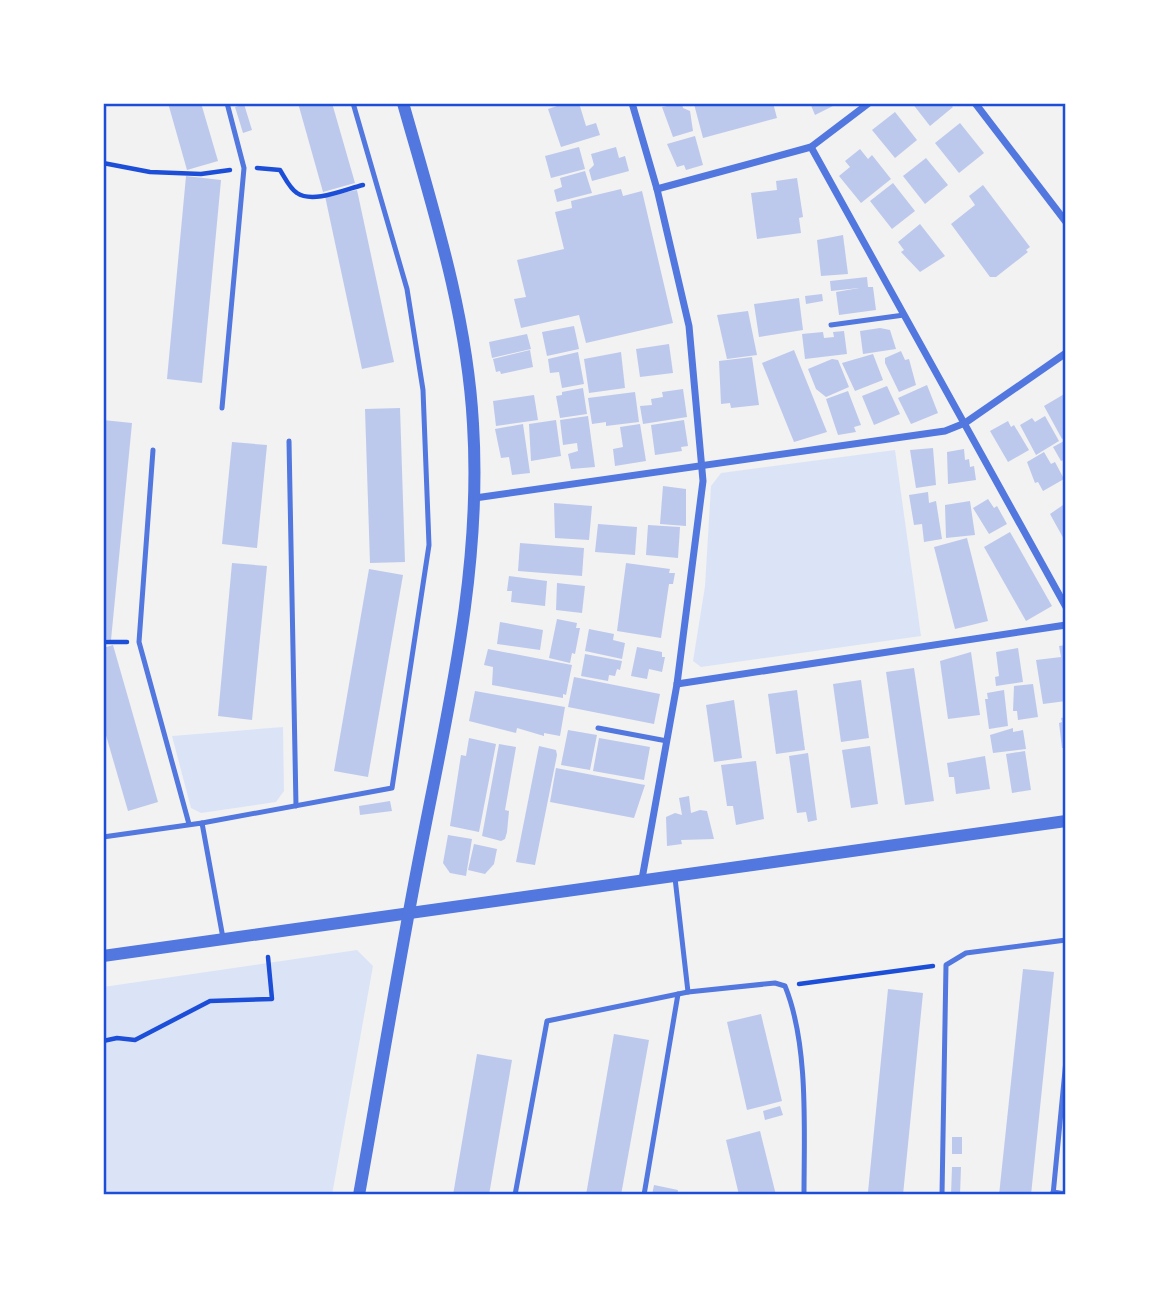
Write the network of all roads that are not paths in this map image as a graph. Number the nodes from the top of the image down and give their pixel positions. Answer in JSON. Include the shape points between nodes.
{"nodes":[{"id":1,"x":227,"y":103,"type":"edge"},
{"id":2,"x":353,"y":103,"type":"edge"},
{"id":3,"x":403,"y":103,"type":"edge"},
{"id":4,"x":632,"y":103,"type":"edge"},
{"id":5,"x":869,"y":103,"type":"edge"},
{"id":6,"x":975,"y":103,"type":"edge"},
{"id":7,"x":811,"y":147,"type":"junction"},
{"id":8,"x":657,"y":189,"type":"junction"},
{"id":9,"x":1066,"y":222,"type":"edge"},
{"id":10,"x":904,"y":315,"type":"junction"},
{"id":11,"x":831,"y":325,"type":"dead end"},
{"id":12,"x":1066,"y":353,"type":"edge"},
{"id":13,"x":222,"y":408,"type":"dead end"},
{"id":14,"x":965,"y":423,"type":"junction"},
{"id":15,"x":289,"y":441,"type":"dead end"},
{"id":16,"x":153,"y":450,"type":"dead end"},
{"id":17,"x":701,"y":466,"type":"junction"},
{"id":18,"x":475,"y":498,"type":"junction"},
{"id":19,"x":1066,"y":607,"type":"edge"},
{"id":20,"x":1066,"y":625,"type":"edge"},
{"id":21,"x":677,"y":684,"type":"junction"},
{"id":22,"x":598,"y":728,"type":"dead end"},
{"id":23,"x":667,"y":741,"type":"junction"},
{"id":24,"x":296,"y":806,"type":"junction"},
{"id":25,"x":1066,"y":821,"type":"edge"},
{"id":26,"x":202,"y":823,"type":"junction"},
{"id":27,"x":189,"y":824,"type":"junction"},
{"id":28,"x":103,"y":837,"type":"edge"},
{"id":29,"x":674,"y":874,"type":"junction"},
{"id":30,"x":642,"y":879,"type":"junction"},
{"id":31,"x":409,"y":911,"type":"junction"},
{"id":32,"x":223,"y":939,"type":"junction"},
{"id":33,"x":1066,"y":940,"type":"edge"},
{"id":34,"x":103,"y":956,"type":"edge"},
{"id":35,"x":688,"y":992,"type":"junction"},
{"id":36,"x":678,"y":994,"type":"junction"},
{"id":37,"x":1066,"y":1060,"type":"edge"},
{"id":38,"x":1053,"y":1194,"type":"edge"},
{"id":39,"x":1066,"y":1194,"type":"edge"},
{"id":40,"x":359,"y":1195,"type":"edge"},
{"id":41,"x":515,"y":1195,"type":"edge"},
{"id":42,"x":644,"y":1195,"type":"edge"},
{"id":43,"x":804,"y":1195,"type":"edge"},
{"id":44,"x":942,"y":1195,"type":"edge"}],
"edges":[{"from":1,"to":13,"type":"lane","via":[[244,168]]},
{"from":2,"to":24,"type":"lane","via":[[407,289],[423,390],[429,545],[391,788]]},
{"from":3,"to":18,"type":"street","via":[[458,311],[473,423]]},
{"from":4,"to":8,"type":"street"},
{"from":5,"to":7,"type":"street"},
{"from":6,"to":9,"type":"street"},
{"from":7,"to":8,"type":"street"},
{"from":7,"to":10,"type":"street"},
{"from":8,"to":17,"type":"street","via":[[689,326]]},
{"from":10,"to":11,"type":"lane"},
{"from":10,"to":14,"type":"street"},
{"from":12,"to":14,"type":"street"},
{"from":14,"to":17,"type":"street","via":[[945,432]]},
{"from":14,"to":19,"type":"street"},
{"from":15,"to":24,"type":"lane"},
{"from":16,"to":27,"type":"lane","via":[[138,642]]},
{"from":17,"to":18,"type":"street"},
{"from":17,"to":21,"type":"street","via":[[703,481]]},
{"from":18,"to":31,"type":"street","via":[[466,619]]},
{"from":20,"to":21,"type":"street"},
{"from":21,"to":23,"type":"street"},
{"from":22,"to":23,"type":"lane"},
{"from":23,"to":30,"type":"street"},
{"from":24,"to":26,"type":"lane"},
{"from":25,"to":29,"type":"street"},
{"from":26,"to":27,"type":"lane"},
{"from":26,"to":32,"type":"lane"},
{"from":27,"to":28,"type":"lane"},
{"from":29,"to":30,"type":"street"},
{"from":29,"to":35,"type":"lane"},
{"from":30,"to":31,"type":"street"},
{"from":31,"to":32,"type":"street"},
{"from":31,"to":40,"type":"street"},
{"from":32,"to":34,"type":"street"},
{"from":33,"to":44,"type":"lane","via":[[965,953],[946,965]]},
{"from":35,"to":36,"type":"lane"},
{"from":35,"to":43,"type":"lane","via":[[775,983],[785,986],[792,1004],[804,1096]]},
{"from":36,"to":41,"type":"lane","via":[[547,1021]]},
{"from":36,"to":42,"type":"lane"},
{"from":37,"to":38,"type":"lane"},
{"from":38,"to":39,"type":"lane"}]}
